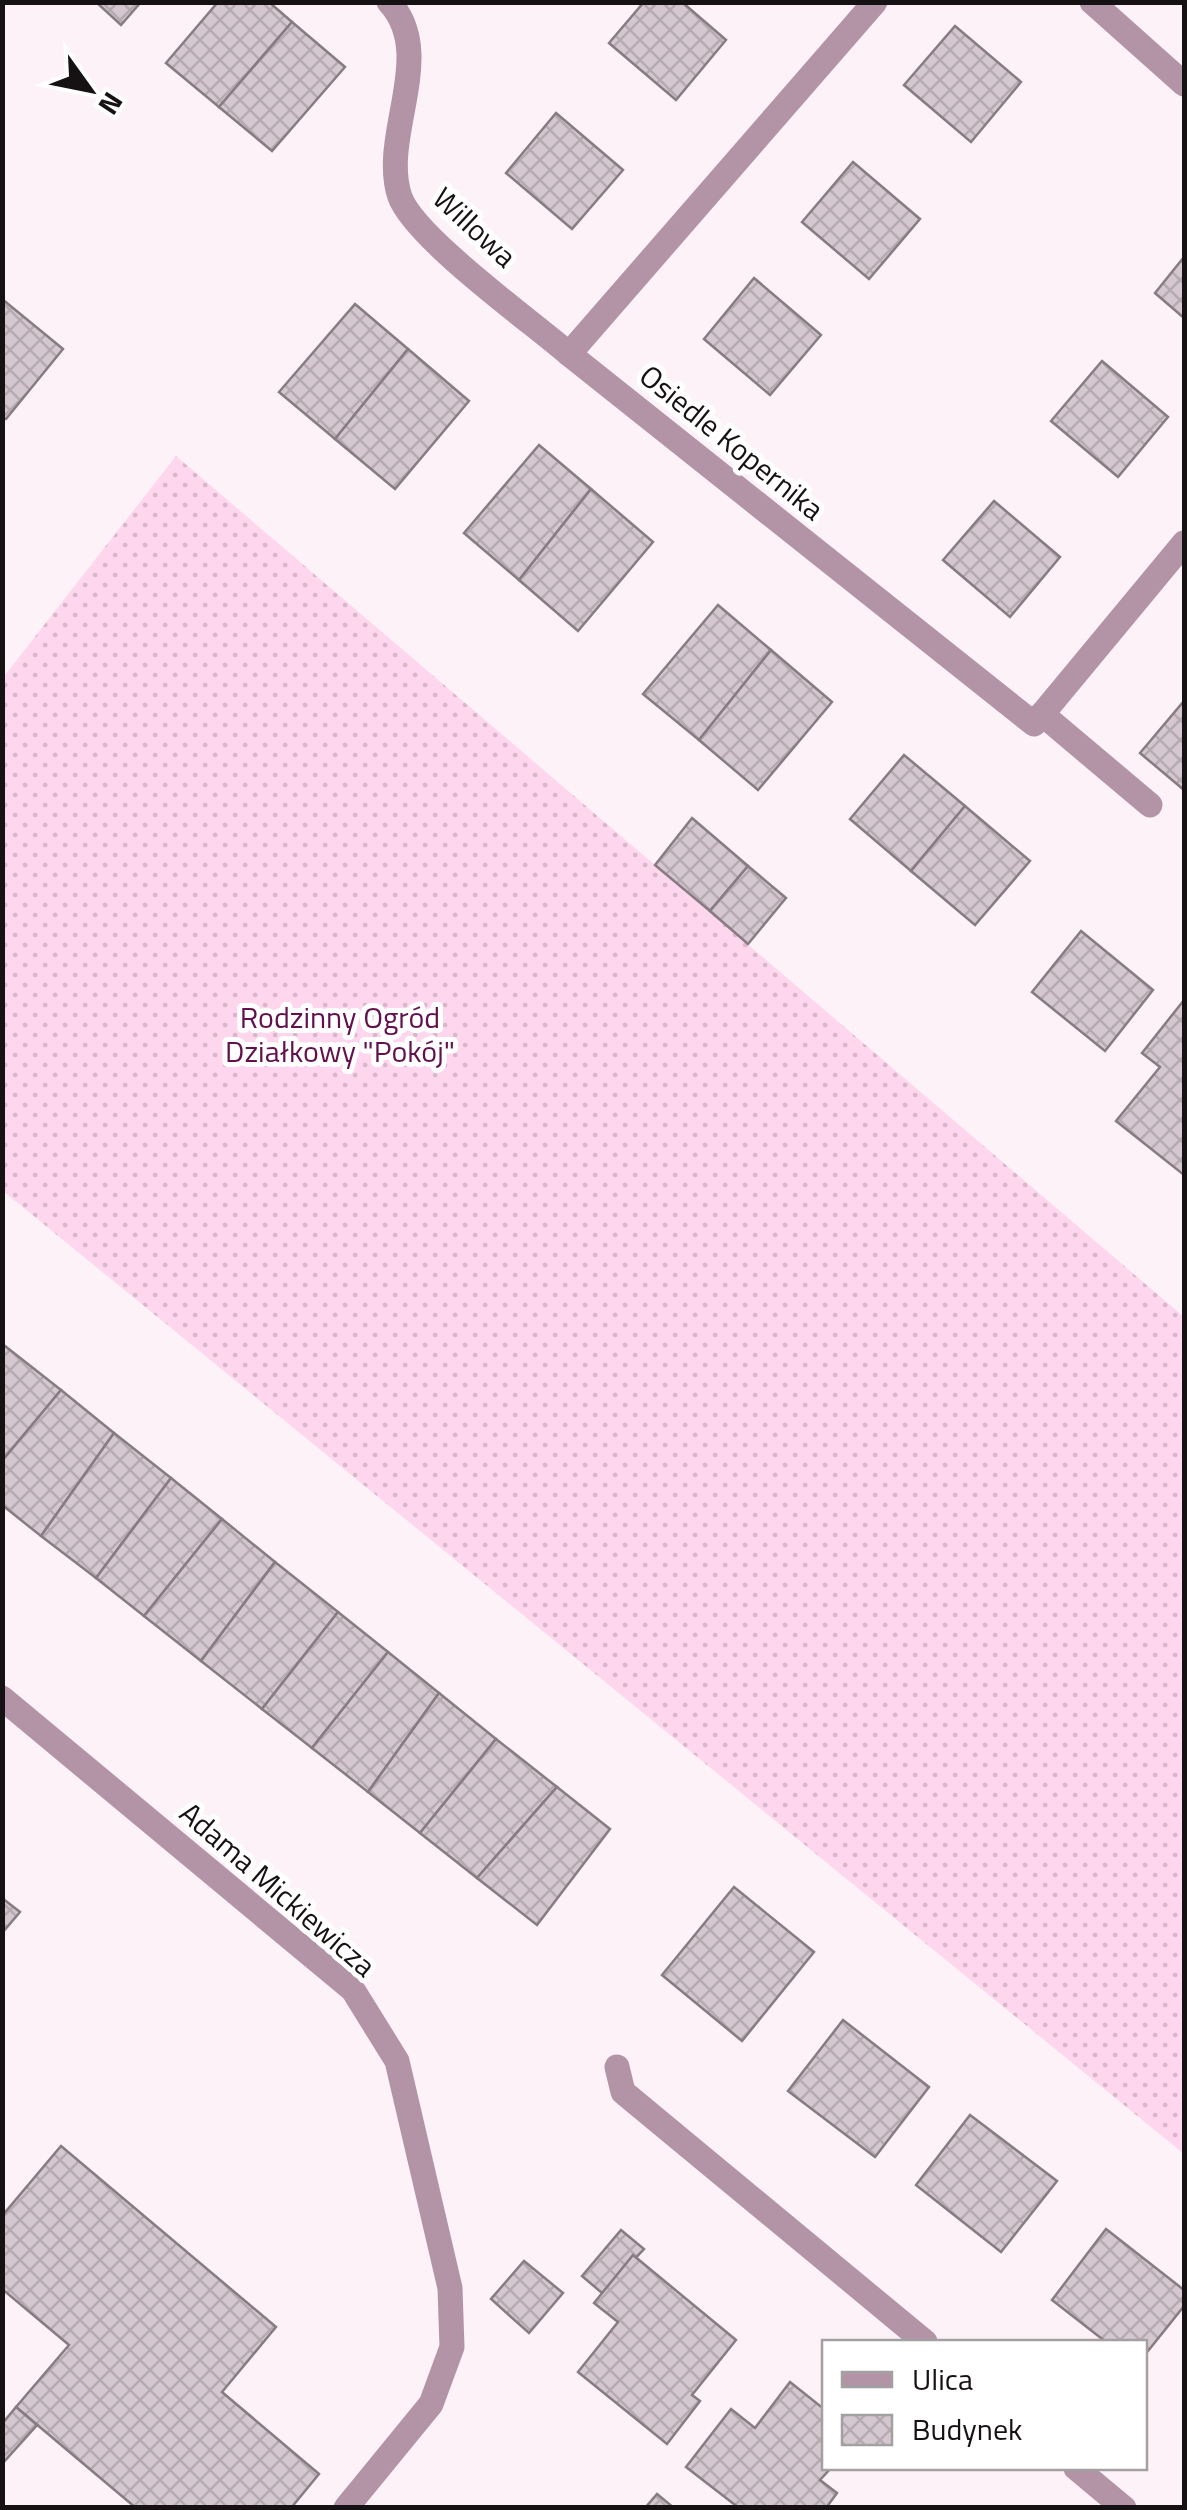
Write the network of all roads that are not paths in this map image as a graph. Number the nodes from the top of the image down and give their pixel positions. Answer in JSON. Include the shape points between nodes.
{"nodes":[{"id":1,"x":389,"y":2,"type":"edge"},
{"id":2,"x":875,"y":2,"type":"edge"},
{"id":3,"x":1092,"y":2,"type":"edge"},
{"id":4,"x":1184,"y":84,"type":"edge"},
{"id":5,"x":569,"y":354,"type":"junction"},
{"id":6,"x":1184,"y":543,"type":"edge"},
{"id":7,"x":1042,"y":714,"type":"junction"},
{"id":8,"x":1150,"y":804,"type":"dead end"},
{"id":9,"x":2,"y":1698,"type":"edge"},
{"id":10,"x":617,"y":2067,"type":"dead end"},
{"id":11,"x":923,"y":2340,"type":"edge"},
{"id":12,"x":1078,"y":2470,"type":"edge"},
{"id":13,"x":346,"y":2508,"type":"edge"},
{"id":14,"x":1124,"y":2508,"type":"edge"}],
"edges":[{"from":1,"to":5,"type":"street","name":"Willowa","via":[[409,50],[396,164],[401,200],[422,227]]},
{"from":2,"to":5,"type":"street"},
{"from":3,"to":4,"type":"street"},
{"from":5,"to":7,"type":"street","name":"Osiedle Kopernika","via":[[1034,724]]},
{"from":6,"to":7,"type":"street"},
{"from":7,"to":8,"type":"street"},
{"from":9,"to":13,"type":"street","name":"Adama Mickiewicza","via":[[353,1990],[397,2061],[450,2288],[452,2347],[431,2404]]},
{"from":10,"to":11,"type":"street","via":[[622,2092]]},
{"from":12,"to":14,"type":"street"}]}
